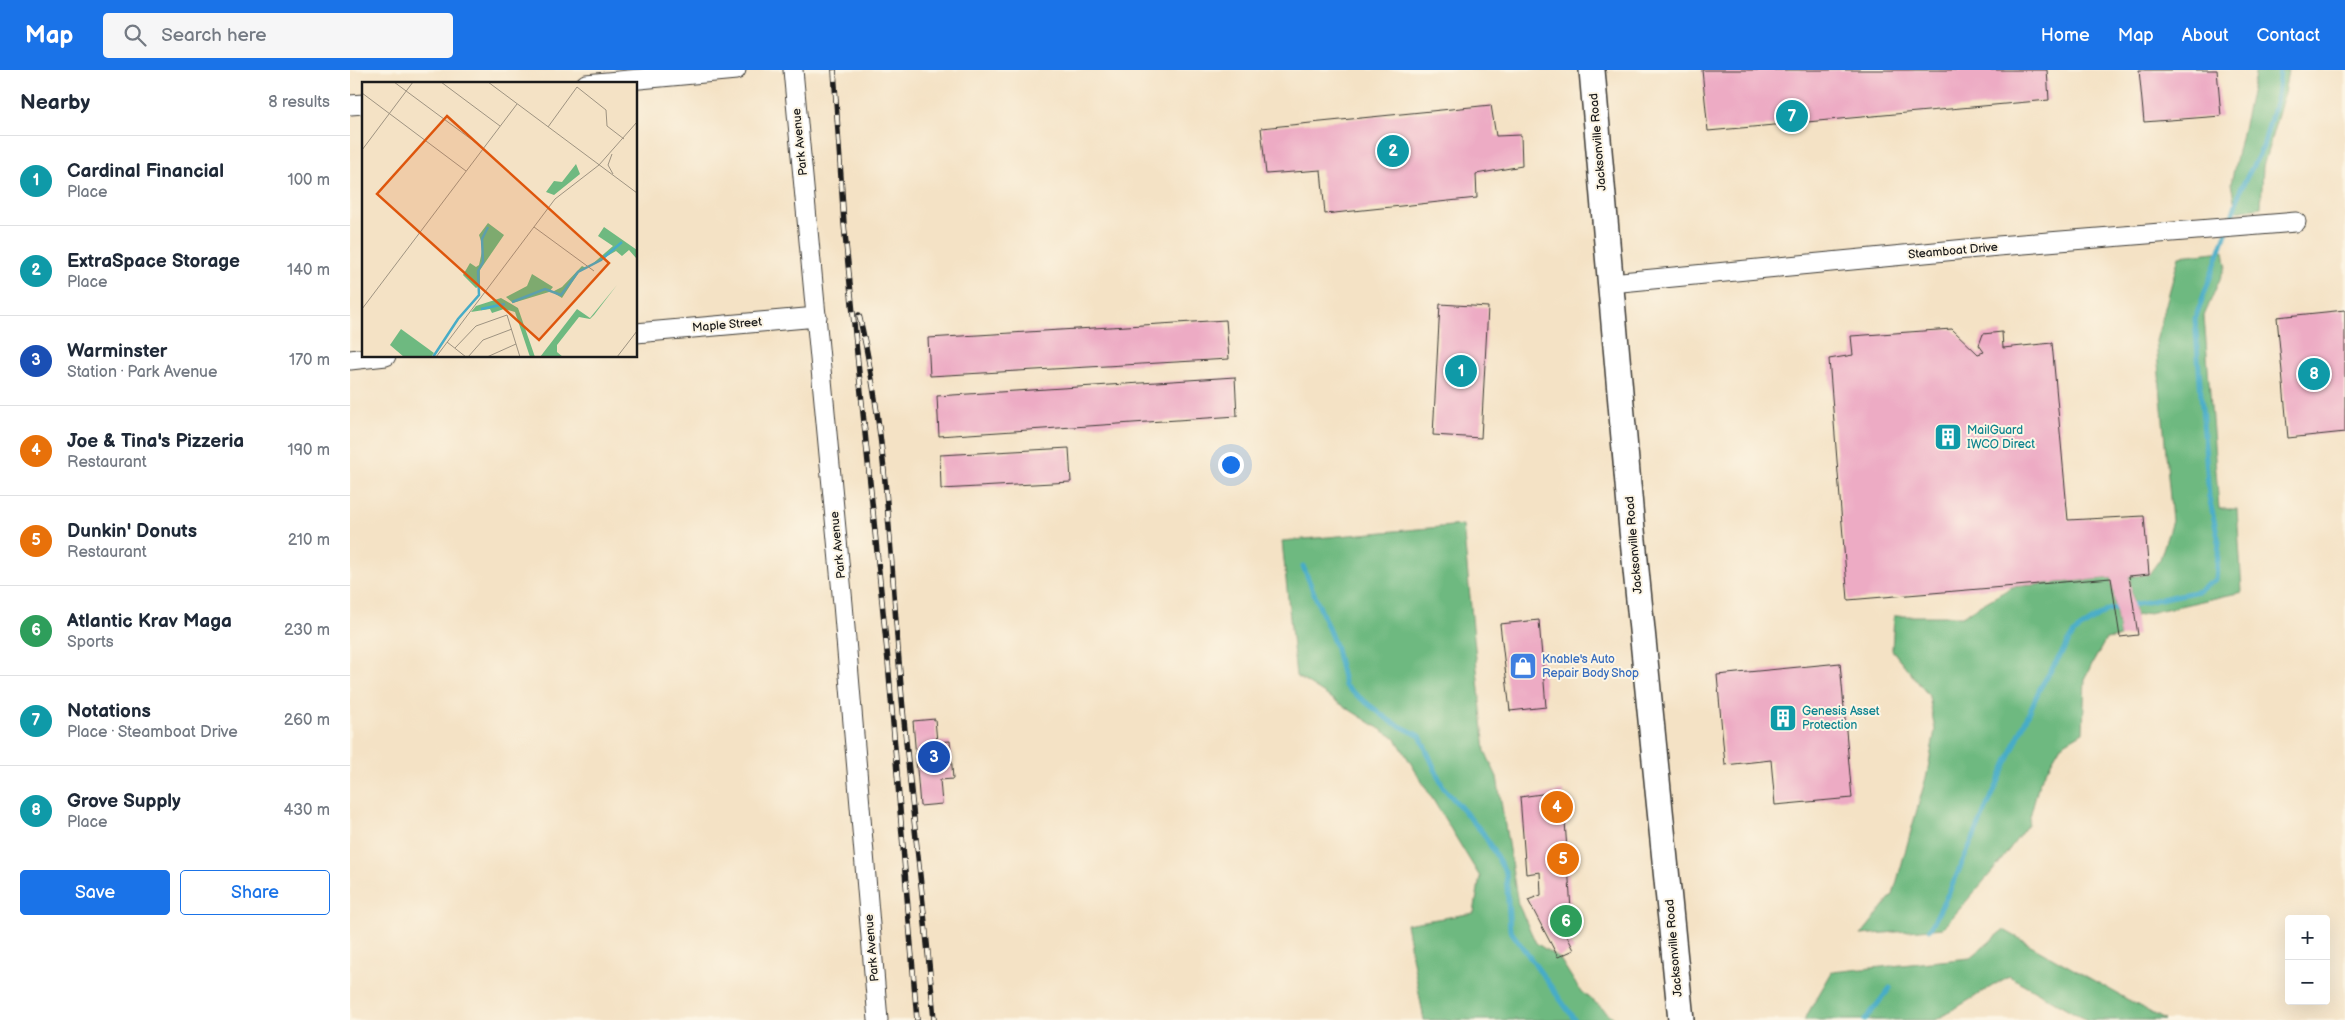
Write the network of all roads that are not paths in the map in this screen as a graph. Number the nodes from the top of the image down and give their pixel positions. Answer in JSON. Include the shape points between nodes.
{"nodes":[{"id":1,"x":736,"y":70,"type":"edge"},
{"id":2,"x":793,"y":70,"type":"edge"},
{"id":3,"x":1592,"y":70,"type":"edge"},
{"id":4,"x":607,"y":82,"type":"edge"},
{"id":5,"x":2296,"y":222,"type":"dead end"},
{"id":6,"x":1611,"y":283,"type":"junction"},
{"id":7,"x":817,"y":317,"type":"junction"},
{"id":8,"x":638,"y":333,"type":"edge"},
{"id":9,"x":368,"y":358,"type":"edge"},
{"id":10,"x":350,"y":360,"type":"edge"},
{"id":11,"x":878,"y":1020,"type":"edge"},
{"id":12,"x":1681,"y":1020,"type":"edge"}],
"edges":[{"from":1,"to":4,"type":"street"},
{"from":2,"to":7,"type":"street","name":"Park Avenue"},
{"from":3,"to":6,"type":"main road","name":"Jacksonville Road"},
{"from":5,"to":6,"type":"street","name":"Steamboat Drive","via":[[1998,246]]},
{"from":6,"to":12,"type":"main road","name":"Jacksonville Road"},
{"from":7,"to":8,"type":"street","name":"Maple Street"},
{"from":7,"to":11,"type":"street","name":"Park Avenue"},
{"from":9,"to":10,"type":"street"}]}
